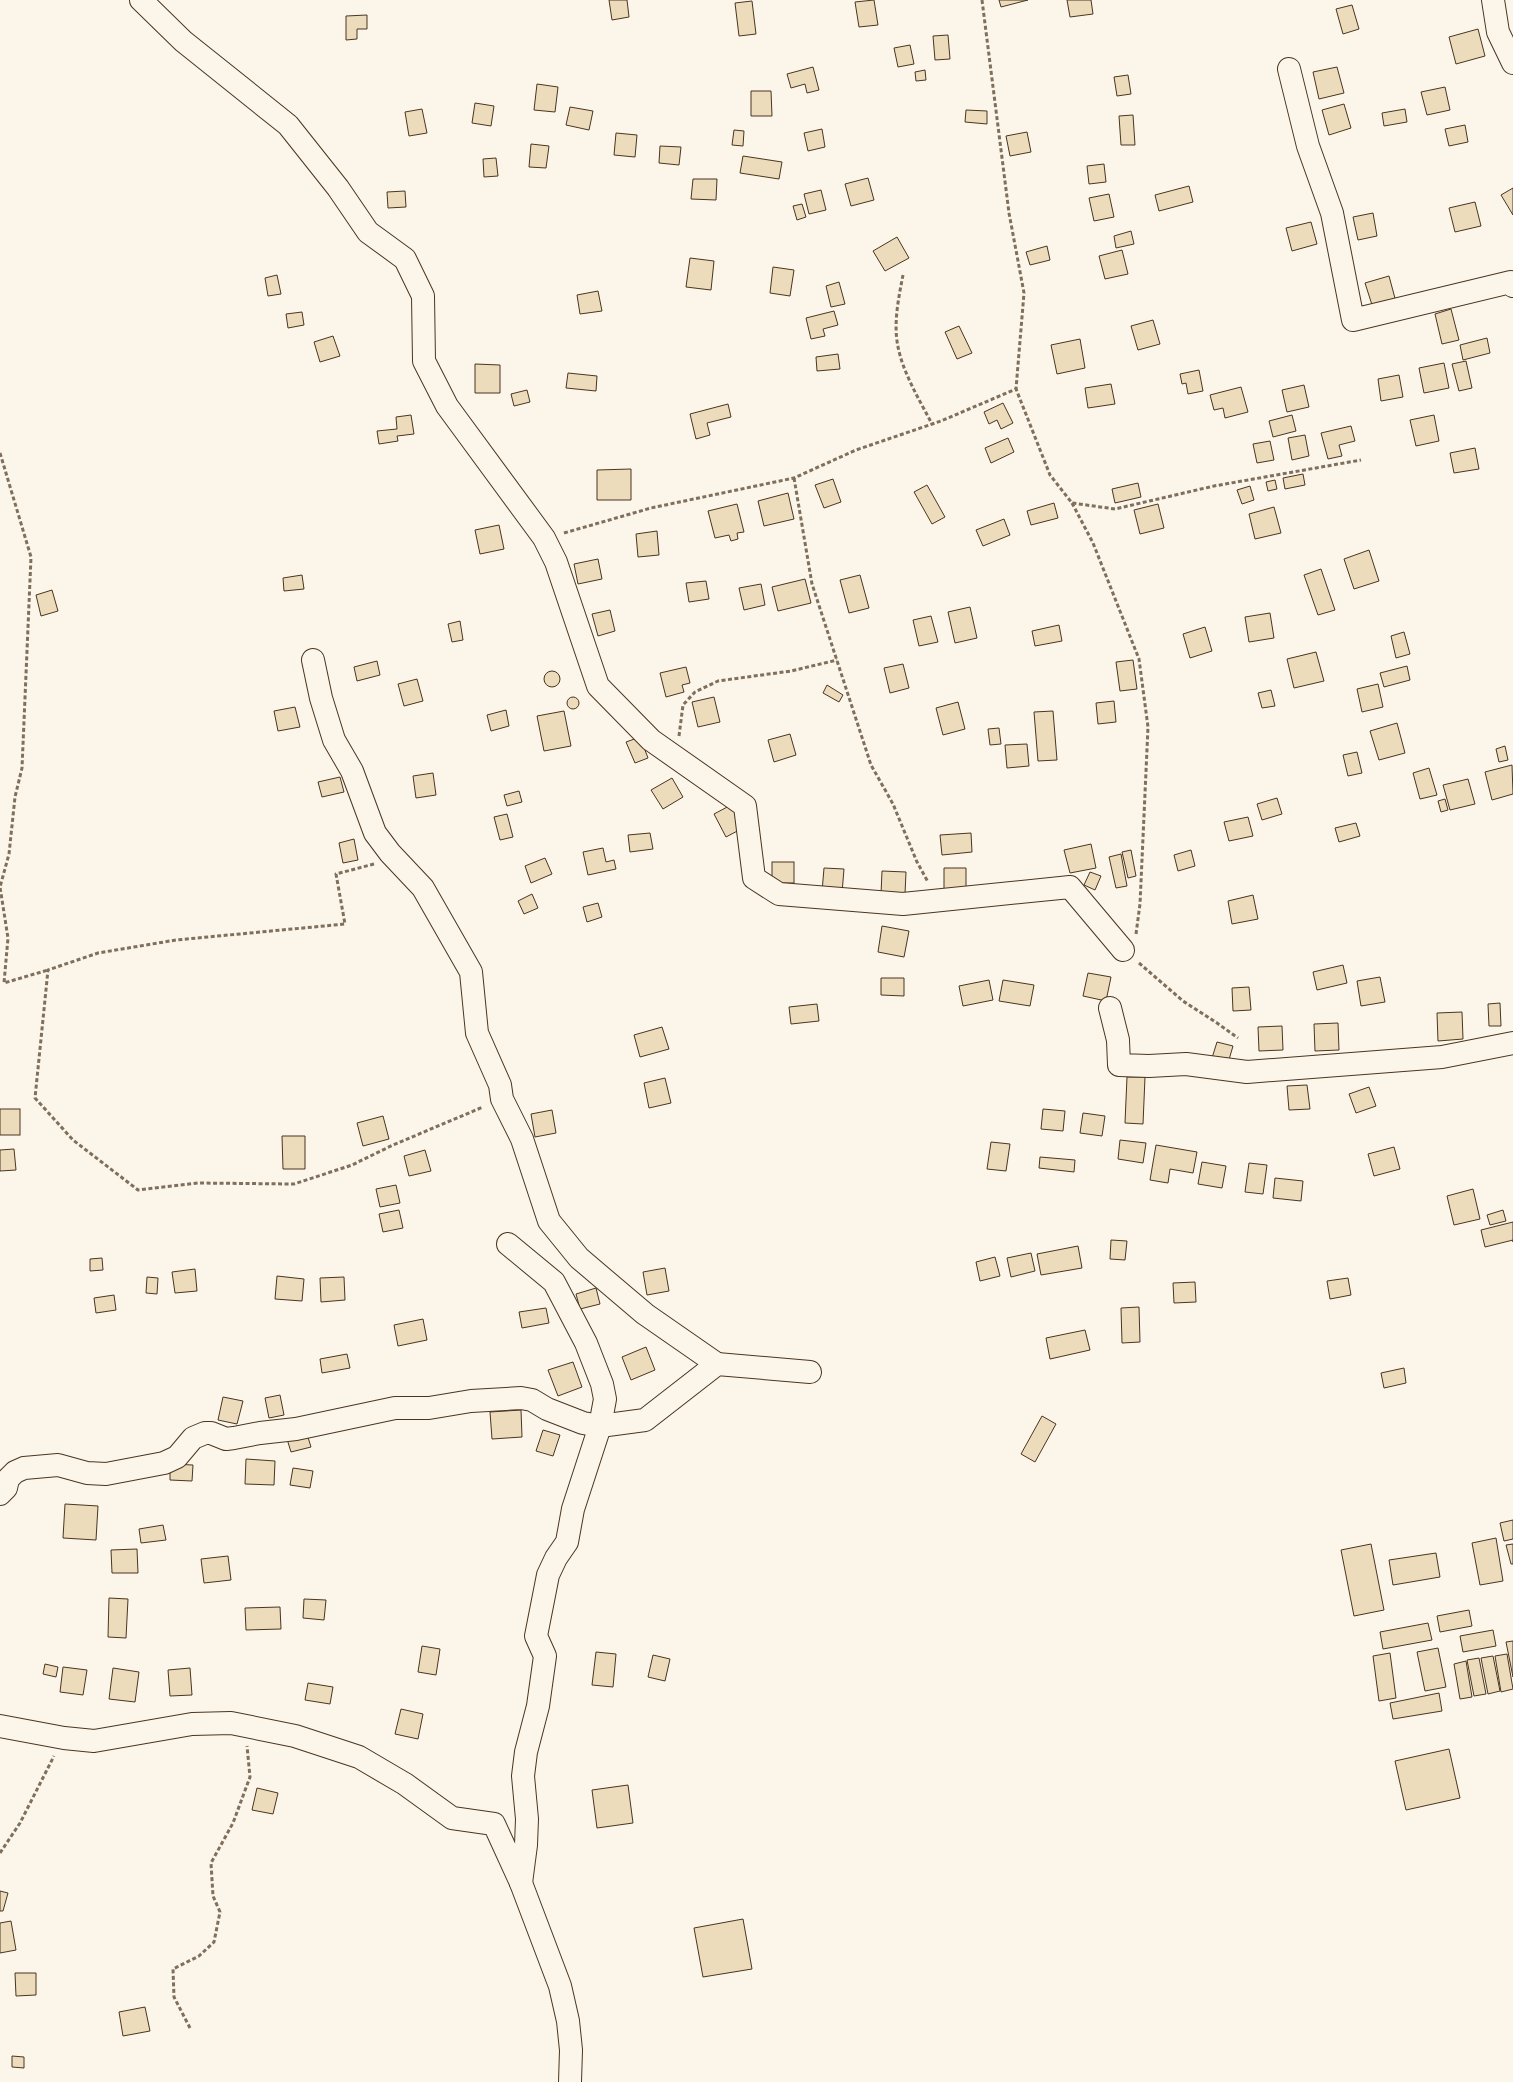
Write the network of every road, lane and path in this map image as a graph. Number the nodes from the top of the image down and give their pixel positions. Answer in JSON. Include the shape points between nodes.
{"nodes":[{"id":1,"x":142,"y":0,"type":"edge"},
{"id":2,"x":982,"y":0,"type":"edge"},
{"id":3,"x":1493,"y":0,"type":"edge"},
{"id":4,"x":1513,"y":62,"type":"edge"},
{"id":5,"x":1289,"y":69,"type":"dead end"},
{"id":6,"x":902,"y":275,"type":"dead end"},
{"id":7,"x":1513,"y":286,"type":"edge"},
{"id":8,"x":1016,"y":390,"type":"junction"},
{"id":9,"x":932,"y":424,"type":"junction"},
{"id":10,"x":0,"y":453,"type":"edge"},
{"id":11,"x":1361,"y":460,"type":"dead end"},
{"id":12,"x":794,"y":478,"type":"junction"},
{"id":13,"x":1072,"y":503,"type":"junction"},
{"id":14,"x":544,"y":538,"type":"junction"},
{"id":15,"x":313,"y":660,"type":"dead end"},
{"id":16,"x":837,"y":660,"type":"junction"},
{"id":17,"x":677,"y":758,"type":"junction"},
{"id":18,"x":397,"y":861,"type":"junction"},
{"id":19,"x":938,"y":900,"type":"junction"},
{"id":20,"x":1123,"y":950,"type":"junction"},
{"id":21,"x":48,"y":970,"type":"junction"},
{"id":22,"x":2,"y":983,"type":"edge"},
{"id":23,"x":1110,"y":1008,"type":"dead end"},
{"id":24,"x":1238,"y":1038,"type":"dead end"},
{"id":25,"x":1513,"y":1043,"type":"edge"},
{"id":26,"x":502,"y":1099,"type":"junction"},
{"id":27,"x":508,"y":1244,"type":"dead end"},
{"id":28,"x":717,"y":1364,"type":"junction"},
{"id":29,"x":810,"y":1372,"type":"dead end"},
{"id":30,"x":600,"y":1426,"type":"junction"},
{"id":31,"x":0,"y":1494,"type":"edge"},
{"id":32,"x":0,"y":1726,"type":"edge"},
{"id":33,"x":244,"y":1726,"type":"junction"},
{"id":34,"x":64,"y":1738,"type":"junction"},
{"id":35,"x":494,"y":1824,"type":"junction"},
{"id":36,"x":526,"y":1845,"type":"junction"},
{"id":37,"x":0,"y":1853,"type":"edge"},
{"id":38,"x":521,"y":1883,"type":"junction"},
{"id":39,"x":190,"y":2028,"type":"dead end"},
{"id":40,"x":570,"y":2082,"type":"edge"}],
"edges":[{"from":1,"to":14,"type":"street","via":[[183,42],[288,125],[368,232],[405,259],[423,296],[424,361],[447,406]]},
{"from":2,"to":8,"type":"path","via":[[1009,213],[1024,293]]},
{"from":3,"to":4,"type":"street","via":[[1498,32]]},
{"from":5,"to":7,"type":"street","via":[[1308,146],[1332,213],[1353,320],[1511,282]]},
{"from":6,"to":9,"type":"path","via":[[897,308],[897,342],[910,381]]},
{"from":8,"to":9,"type":"path"},
{"from":8,"to":13,"type":"path","via":[[1050,474]]},
{"from":9,"to":12,"type":"path","via":[[856,450]]},
{"from":10,"to":22,"type":"path","via":[[31,557],[22,768],[15,797],[9,854],[0,887],[8,938]]},
{"from":11,"to":13,"type":"path","via":[[1214,486],[1115,509]]},
{"from":12,"to":14,"type":"path","via":[[652,508]]},
{"from":12,"to":16,"type":"path","via":[[812,584]]},
{"from":13,"to":20,"type":"path","via":[[1093,543],[1139,658],[1148,727],[1138,932]]},
{"from":14,"to":17,"type":"street","via":[[556,562],[598,686],[651,740]]},
{"from":15,"to":18,"type":"street","via":[[334,740],[352,771],[376,833]]},
{"from":16,"to":17,"type":"path","via":[[718,682],[696,692],[683,706]]},
{"from":16,"to":19,"type":"path","via":[[871,765]]},
{"from":17,"to":19,"type":"street","via":[[745,806],[754,878],[779,894],[903,904]]},
{"from":18,"to":21,"type":"path","via":[[336,874],[345,924],[176,940],[98,953]]},
{"from":18,"to":26,"type":"street","via":[[422,888],[470,972],[477,1032],[500,1086]]},
{"from":19,"to":20,"type":"street","via":[[1070,887]]},
{"from":20,"to":24,"type":"path","via":[[1183,1001]]},
{"from":21,"to":22,"type":"path"},
{"from":21,"to":26,"type":"path","via":[[36,1098],[73,1140],[138,1190],[198,1183],[294,1184],[352,1165]]},
{"from":23,"to":25,"type":"street","via":[[1118,1040],[1119,1065],[1186,1064],[1247,1072],[1442,1057]]},
{"from":26,"to":28,"type":"street","via":[[522,1139],[549,1221],[579,1258],[645,1314]]},
{"from":27,"to":30,"type":"street","via":[[554,1282],[586,1343],[605,1400]]},
{"from":28,"to":29,"type":"street"},
{"from":28,"to":30,"type":"street","via":[[645,1420]]},
{"from":30,"to":31,"type":"street","via":[[584,1423],[521,1398],[429,1408],[396,1408],[234,1438],[205,1433],[193,1438],[177,1457],[164,1463],[106,1474],[87,1473],[58,1465],[24,1468],[8,1479]]},
{"from":30,"to":36,"type":"street","via":[[573,1509],[567,1542],[548,1575],[536,1636],[545,1656],[523,1776]]},
{"from":32,"to":34,"type":"street"},
{"from":33,"to":34,"type":"street","via":[[192,1724],[94,1741]]},
{"from":33,"to":35,"type":"street","via":[[295,1736],[359,1757],[405,1784],[452,1818]]},
{"from":33,"to":39,"type":"path","via":[[250,1776],[233,1823],[211,1863],[212,1896],[220,1912],[214,1942],[199,1956],[173,1969],[174,1997]]},
{"from":34,"to":37,"type":"path","via":[[20,1823]]},
{"from":35,"to":36,"type":"street"},
{"from":35,"to":38,"type":"street"},
{"from":36,"to":38,"type":"street"},
{"from":38,"to":40,"type":"street","via":[[560,1986],[568,2021]]}]}
